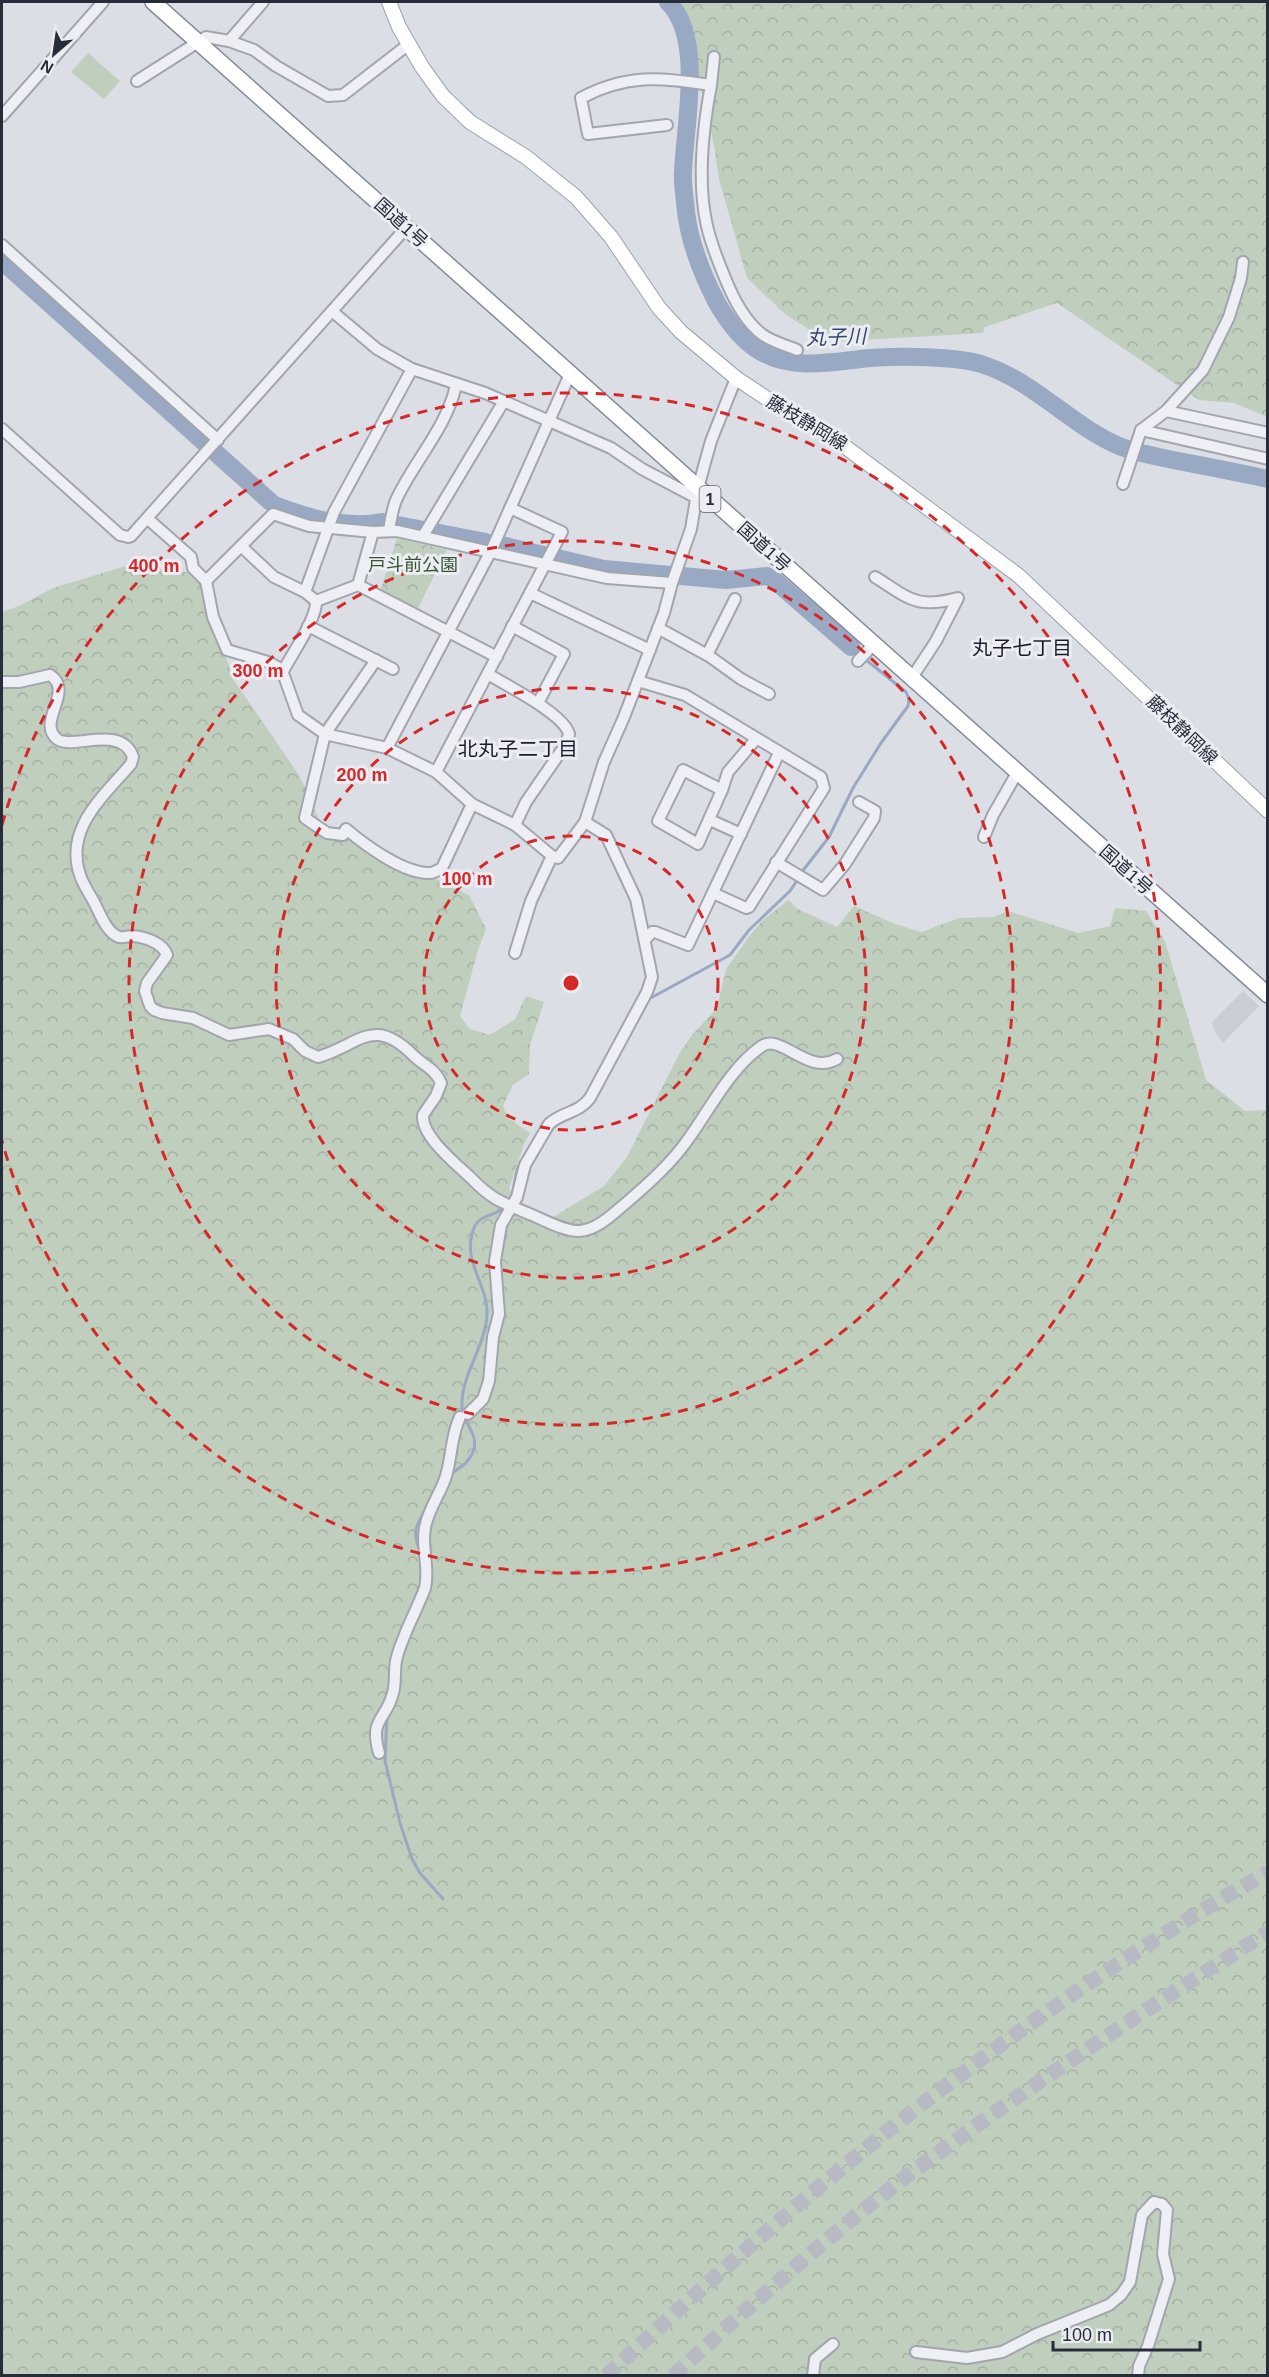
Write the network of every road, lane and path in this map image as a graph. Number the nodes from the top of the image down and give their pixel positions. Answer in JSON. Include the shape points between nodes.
{"nodes":[{"id":1,"x":103,"y":2,"type":"edge"},
{"id":2,"x":153,"y":2,"type":"edge"},
{"id":3,"x":263,"y":2,"type":"edge"},
{"id":4,"x":389,"y":2,"type":"edge"},
{"id":5,"x":229,"y":41,"type":"junction"},
{"id":6,"x":198,"y":42,"type":"junction"},
{"id":7,"x":409,"y":44,"type":"junction"},
{"id":8,"x":714,"y":57,"type":"dead end"},
{"id":9,"x":137,"y":81,"type":"dead end"},
{"id":10,"x":710,"y":85,"type":"junction"},
{"id":11,"x":2,"y":116,"type":"edge"},
{"id":12,"x":667,"y":125,"type":"dead end"},
{"id":13,"x":406,"y":228,"type":"junction"},
{"id":14,"x":2,"y":245,"type":"edge"},
{"id":15,"x":1244,"y":262,"type":"dead end"},
{"id":16,"x":333,"y":312,"type":"junction"},
{"id":17,"x":797,"y":350,"type":"dead end"},
{"id":18,"x":412,"y":369,"type":"junction"},
{"id":19,"x":570,"y":374,"type":"junction"},
{"id":20,"x":736,"y":378,"type":"junction"},
{"id":21,"x":456,"y":385,"type":"junction"},
{"id":22,"x":504,"y":401,"type":"junction"},
{"id":23,"x":1166,"y":411,"type":"junction"},
{"id":24,"x":549,"y":422,"type":"junction"},
{"id":25,"x":2,"y":429,"type":"edge"},
{"id":26,"x":1140,"y":431,"type":"junction"},
{"id":27,"x":1268,"y":433,"type":"edge"},
{"id":28,"x":212,"y":446,"type":"junction"},
{"id":29,"x":1268,"y":459,"type":"edge"},
{"id":30,"x":1123,"y":484,"type":"dead end"},
{"id":31,"x":697,"y":493,"type":"junction"},
{"id":32,"x":510,"y":508,"type":"junction"},
{"id":33,"x":148,"y":519,"type":"junction"},
{"id":34,"x":330,"y":522,"type":"junction"},
{"id":35,"x":389,"y":530,"type":"junction"},
{"id":36,"x":373,"y":532,"type":"junction"},
{"id":37,"x":423,"y":536,"type":"junction"},
{"id":38,"x":242,"y":547,"type":"junction"},
{"id":39,"x":490,"y":551,"type":"junction"},
{"id":40,"x":547,"y":559,"type":"junction"},
{"id":41,"x":875,"y":577,"type":"dead end"},
{"id":42,"x":674,"y":578,"type":"junction"},
{"id":43,"x":206,"y":581,"type":"junction"},
{"id":44,"x":358,"y":585,"type":"junction"},
{"id":45,"x":305,"y":591,"type":"junction"},
{"id":46,"x":530,"y":593,"type":"junction"},
{"id":47,"x":735,"y":599,"type":"dead end"},
{"id":48,"x":316,"y":601,"type":"junction"},
{"id":49,"x":308,"y":626,"type":"junction"},
{"id":50,"x":513,"y":626,"type":"junction"},
{"id":51,"x":658,"y":628,"type":"junction"},
{"id":52,"x":449,"y":632,"type":"junction"},
{"id":53,"x":870,"y":648,"type":"junction"},
{"id":54,"x":650,"y":650,"type":"junction"},
{"id":55,"x":707,"y":655,"type":"junction"},
{"id":56,"x":497,"y":657,"type":"junction"},
{"id":57,"x":376,"y":660,"type":"junction"},
{"id":58,"x":858,"y":661,"type":"dead end"},
{"id":59,"x":393,"y":669,"type":"dead end"},
{"id":60,"x":282,"y":673,"type":"junction"},
{"id":61,"x":488,"y":674,"type":"junction"},
{"id":62,"x":911,"y":678,"type":"junction"},
{"id":63,"x":638,"y":681,"type":"junction"},
{"id":64,"x":2,"y":682,"type":"edge"},
{"id":65,"x":769,"y":694,"type":"dead end"},
{"id":66,"x":538,"y":703,"type":"junction"},
{"id":67,"x":325,"y":734,"type":"junction"},
{"id":68,"x":756,"y":739,"type":"junction"},
{"id":69,"x":387,"y":748,"type":"junction"},
{"id":70,"x":779,"y":753,"type":"junction"},
{"id":71,"x":436,"y":772,"type":"junction"},
{"id":72,"x":1017,"y":773,"type":"junction"},
{"id":73,"x":722,"y":790,"type":"junction"},
{"id":74,"x":860,"y":802,"type":"dead end"},
{"id":75,"x":472,"y":804,"type":"junction"},
{"id":76,"x":1268,"y":811,"type":"edge"},
{"id":77,"x":710,"y":820,"type":"junction"},
{"id":78,"x":585,"y":822,"type":"junction"},
{"id":79,"x":515,"y":825,"type":"junction"},
{"id":80,"x":741,"y":834,"type":"junction"},
{"id":81,"x":984,"y":837,"type":"dead end"},
{"id":82,"x":552,"y":856,"type":"junction"},
{"id":83,"x":776,"y":862,"type":"junction"},
{"id":84,"x":713,"y":893,"type":"junction"},
{"id":85,"x":645,"y":940,"type":"junction"},
{"id":86,"x":515,"y":952,"type":"dead end"},
{"id":87,"x":1268,"y":995,"type":"edge"},
{"id":88,"x":837,"y":1059,"type":"dead end"},
{"id":89,"x":513,"y":1206,"type":"junction"},
{"id":90,"x":379,"y":1753,"type":"dead end"},
{"id":91,"x":832,"y":2344,"type":"dead end"},
{"id":92,"x":916,"y":2352,"type":"dead end"},
{"id":93,"x":813,"y":2376,"type":"edge"},
{"id":94,"x":1138,"y":2376,"type":"edge"}],
"edges":[{"from":1,"to":11,"type":"street"},
{"from":2,"to":6,"type":"highway","name":"国道1号","number":"1"},
{"from":3,"to":5,"type":"street"},
{"from":4,"to":7,"type":"main road","name":"藤枝静岡線"},
{"from":5,"to":6,"type":"street","via":[[207,37]]},
{"from":5,"to":7,"type":"street","via":[[255,51],[328,96],[343,95]]},
{"from":6,"to":9,"type":"street"},
{"from":6,"to":13,"type":"highway","name":"国道1号","number":"1"},
{"from":7,"to":20,"type":"main road","name":"藤枝静岡線","via":[[456,110],[576,197],[611,237],[670,321]]},
{"from":8,"to":10,"type":"street"},
{"from":10,"to":12,"type":"street","via":[[630,79],[581,98],[588,134]]},
{"from":10,"to":17,"type":"street","via":[[702,165],[706,225],[715,254],[747,319],[761,334]]},
{"from":13,"to":16,"type":"street"},
{"from":13,"to":19,"type":"highway","name":"国道1号","number":"1"},
{"from":14,"to":28,"type":"street"},
{"from":15,"to":23,"type":"street","via":[[1229,318],[1203,370]]},
{"from":16,"to":18,"type":"street","via":[[377,349]]},
{"from":16,"to":28,"type":"street"},
{"from":18,"to":21,"type":"street"},
{"from":18,"to":34,"type":"street"},
{"from":19,"to":24,"type":"street"},
{"from":19,"to":31,"type":"highway","name":"国道1号","number":"1"},
{"from":20,"to":31,"type":"street","via":[[714,432]]},
{"from":20,"to":76,"type":"main road","name":"藤枝静岡線","via":[[841,443],[1019,576]]},
{"from":21,"to":22,"type":"street"},
{"from":21,"to":35,"type":"street","via":[[445,416],[396,500]]},
{"from":22,"to":24,"type":"street"},
{"from":22,"to":37,"type":"street"},
{"from":23,"to":26,"type":"street"},
{"from":23,"to":27,"type":"street"},
{"from":24,"to":31,"type":"street","via":[[611,448],[642,469]]},
{"from":24,"to":32,"type":"street"},
{"from":25,"to":33,"type":"street","via":[[120,535],[131,536]]},
{"from":26,"to":29,"type":"street"},
{"from":26,"to":30,"type":"street"},
{"from":28,"to":33,"type":"street"},
{"from":31,"to":42,"type":"street","via":[[691,529]]},
{"from":31,"to":53,"type":"highway","name":"国道1号","number":"1"},
{"from":32,"to":39,"type":"street"},
{"from":32,"to":40,"type":"street","via":[[562,532]]},
{"from":33,"to":43,"type":"street","via":[[191,557],[193,568]]},
{"from":34,"to":36,"type":"street"},
{"from":34,"to":38,"type":"street","via":[[309,526],[273,514]]},
{"from":34,"to":45,"type":"street"},
{"from":35,"to":36,"type":"street"},
{"from":35,"to":37,"type":"street"},
{"from":36,"to":44,"type":"street"},
{"from":37,"to":39,"type":"street"},
{"from":38,"to":43,"type":"street"},
{"from":38,"to":45,"type":"street","via":[[274,577]]},
{"from":39,"to":40,"type":"street"},
{"from":39,"to":52,"type":"street"},
{"from":40,"to":42,"type":"street","via":[[607,578]]},
{"from":40,"to":46,"type":"street"},
{"from":41,"to":62,"type":"street","via":[[911,600],[935,604],[958,598]]},
{"from":42,"to":51,"type":"street"},
{"from":43,"to":60,"type":"street","via":[[213,617],[226,650],[268,662]]},
{"from":44,"to":48,"type":"street"},
{"from":44,"to":52,"type":"street"},
{"from":45,"to":48,"type":"street"},
{"from":46,"to":50,"type":"street"},
{"from":46,"to":54,"type":"street"},
{"from":47,"to":55,"type":"street"},
{"from":48,"to":49,"type":"street"},
{"from":49,"to":57,"type":"street"},
{"from":49,"to":60,"type":"street"},
{"from":50,"to":56,"type":"street"},
{"from":50,"to":66,"type":"street","via":[[564,654]]},
{"from":51,"to":54,"type":"street"},
{"from":51,"to":55,"type":"street"},
{"from":52,"to":56,"type":"street"},
{"from":52,"to":69,"type":"street"},
{"from":53,"to":58,"type":"street"},
{"from":53,"to":62,"type":"highway","name":"国道1号","number":"1"},
{"from":54,"to":63,"type":"street"},
{"from":55,"to":65,"type":"street"},
{"from":56,"to":61,"type":"street"},
{"from":57,"to":59,"type":"street"},
{"from":57,"to":67,"type":"street"},
{"from":60,"to":67,"type":"street","via":[[298,715]]},
{"from":61,"to":66,"type":"street"},
{"from":61,"to":71,"type":"street"},
{"from":62,"to":72,"type":"highway","name":"国道1号","number":"1"},
{"from":63,"to":68,"type":"street","via":[[685,695]]},
{"from":63,"to":78,"type":"street","via":[[604,762]]},
{"from":64,"to":89,"type":"street","via":[[50,675],[56,678],[59,686],[51,724],[58,741],[110,740],[132,752],[131,764],[81,826],[77,857],[82,883],[114,934],[151,941],[165,949],[165,961],[147,983],[145,991],[150,1006],[193,1018],[230,1035],[270,1029],[318,1057],[365,1037],[390,1037],[433,1069],[441,1083],[423,1115],[425,1131],[485,1193]]},
{"from":66,"to":79,"type":"street","via":[[565,726],[569,738]]},
{"from":67,"to":69,"type":"street"},
{"from":67,"to":75,"type":"street","via":[[305,818],[327,833],[343,835],[346,829],[394,862],[415,872],[433,874],[442,868]]},
{"from":68,"to":70,"type":"street"},
{"from":68,"to":73,"type":"street","via":[[728,772]]},
{"from":69,"to":71,"type":"street"},
{"from":70,"to":80,"type":"street"},
{"from":70,"to":83,"type":"street","via":[[821,777],[824,788]]},
{"from":71,"to":75,"type":"street"},
{"from":72,"to":81,"type":"street"},
{"from":72,"to":87,"type":"highway","name":"国道1号","number":"1"},
{"from":73,"to":77,"type":"street"},
{"from":73,"to":77,"type":"street","via":[[683,771],[658,821],[698,844]]},
{"from":74,"to":83,"type":"street","via":[[875,811],[874,818],[823,890]]},
{"from":75,"to":79,"type":"street"},
{"from":77,"to":80,"type":"street"},
{"from":78,"to":82,"type":"street","via":[[558,858]]},
{"from":78,"to":85,"type":"street","via":[[606,835],[636,899]]},
{"from":79,"to":82,"type":"street"},
{"from":80,"to":84,"type":"street"},
{"from":82,"to":86,"type":"street","via":[[531,901]]},
{"from":83,"to":84,"type":"street","via":[[749,907]]},
{"from":84,"to":85,"type":"street","via":[[688,945],[655,932]]},
{"from":85,"to":89,"type":"street","via":[[652,977],[647,992],[590,1098],[583,1107],[554,1119],[543,1133],[522,1172]]},
{"from":88,"to":89,"type":"street","via":[[829,1064],[814,1064],[772,1044],[761,1046],[717,1096],[676,1155],[616,1211],[589,1228],[566,1229]]},
{"from":89,"to":90,"type":"street","via":[[497,1239],[500,1314],[493,1336],[487,1390],[478,1405],[456,1424],[445,1480],[425,1526],[423,1543],[428,1576],[396,1659],[390,1703],[378,1722],[375,1735]]},
{"from":91,"to":93,"type":"street","via":[[814,2359]]},
{"from":92,"to":94,"type":"street","via":[[967,2358],[1002,2352],[1109,2305],[1130,2282],[1142,2214],[1154,2202],[1167,2210],[1163,2254],[1169,2279]]}]}
